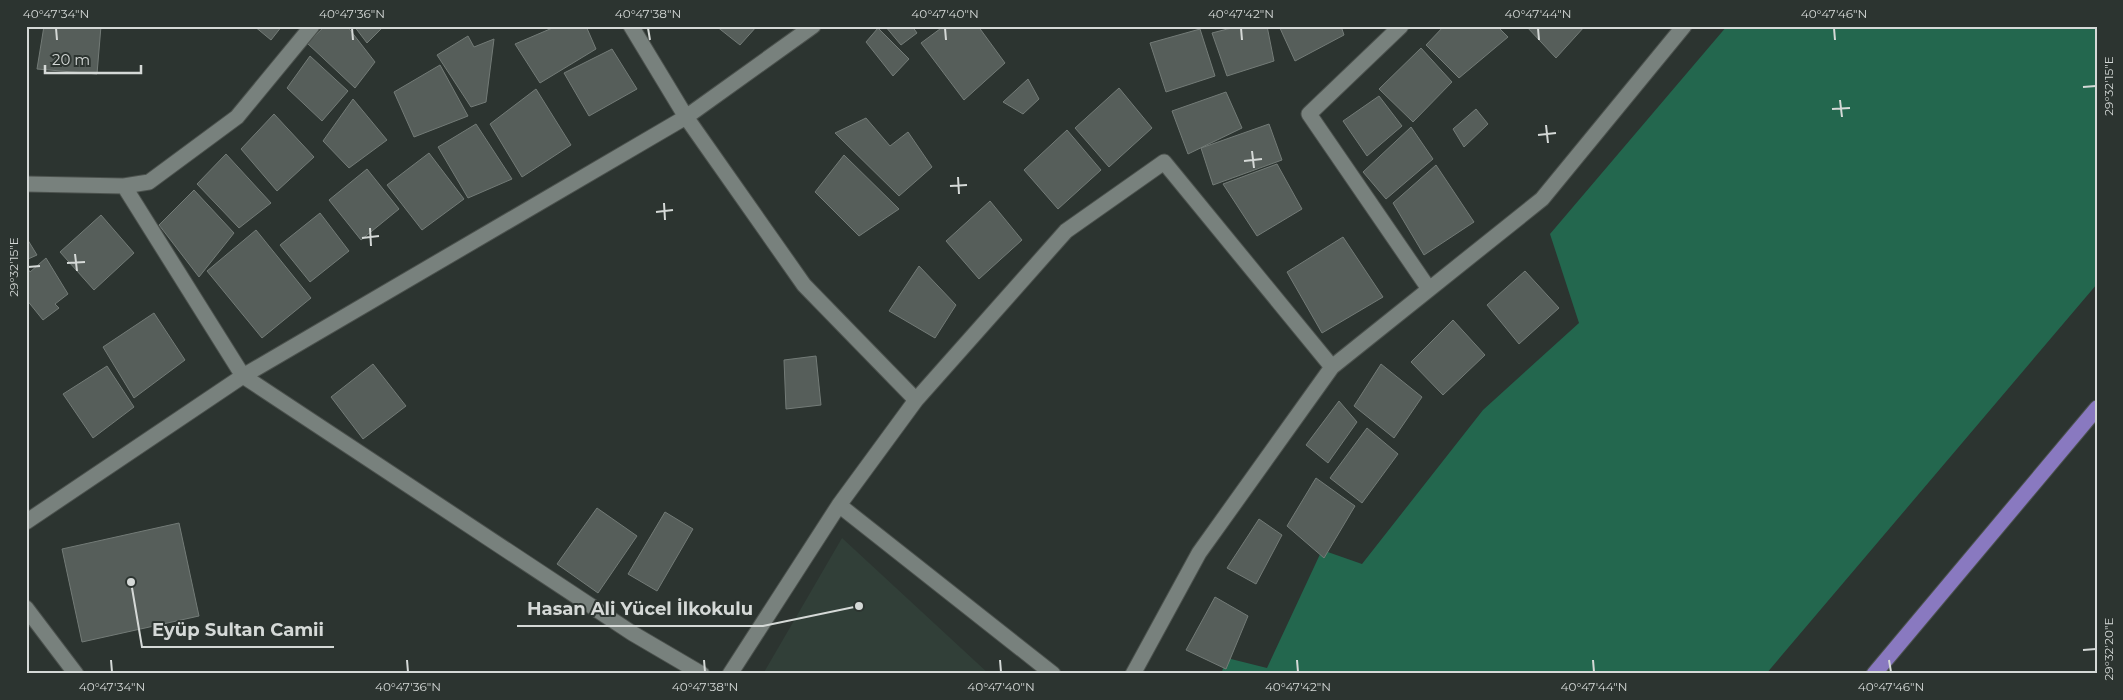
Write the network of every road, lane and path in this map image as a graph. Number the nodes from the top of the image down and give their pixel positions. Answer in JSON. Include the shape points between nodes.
{"nodes":[{"id":1,"x":312,"y":26,"type":"edge"},
{"id":2,"x":631,"y":26,"type":"edge"},
{"id":3,"x":813,"y":26,"type":"edge"},
{"id":4,"x":1401,"y":26,"type":"edge"},
{"id":5,"x":1684,"y":26,"type":"edge"},
{"id":6,"x":686,"y":117,"type":"junction"},
{"id":7,"x":26,"y":184,"type":"edge"},
{"id":8,"x":124,"y":186,"type":"junction"},
{"id":9,"x":1429,"y":289,"type":"junction"},
{"id":10,"x":1332,"y":366,"type":"junction"},
{"id":11,"x":243,"y":376,"type":"junction"},
{"id":12,"x":916,"y":400,"type":"junction"},
{"id":13,"x":2097,"y":408,"type":"edge"},
{"id":14,"x":839,"y":505,"type":"junction"},
{"id":15,"x":26,"y":522,"type":"edge"},
{"id":16,"x":26,"y":608,"type":"edge"},
{"id":17,"x":76,"y":674,"type":"edge"},
{"id":18,"x":702,"y":674,"type":"edge"},
{"id":19,"x":730,"y":674,"type":"edge"},
{"id":20,"x":1053,"y":674,"type":"edge"},
{"id":21,"x":1133,"y":674,"type":"edge"},
{"id":22,"x":1874,"y":674,"type":"edge"}],
"edges":[{"from":1,"to":8,"type":"street","via":[[237,117],[149,182]]},
{"from":2,"to":6,"type":"street"},
{"from":3,"to":6,"type":"street"},
{"from":4,"to":9,"type":"street","via":[[1309,114]]},
{"from":5,"to":9,"type":"street","via":[[1542,199]]},
{"from":6,"to":11,"type":"street"},
{"from":6,"to":12,"type":"street","via":[[804,284]]},
{"from":7,"to":8,"type":"street"},
{"from":8,"to":11,"type":"street"},
{"from":9,"to":10,"type":"street"},
{"from":10,"to":12,"type":"street","via":[[1164,162],[1066,231]]},
{"from":10,"to":21,"type":"street","via":[[1199,553]]},
{"from":11,"to":15,"type":"street"},
{"from":11,"to":18,"type":"street","via":[[632,633]]},
{"from":12,"to":14,"type":"street"},
{"from":13,"to":22,"type":"main road"},
{"from":14,"to":19,"type":"street"},
{"from":14,"to":20,"type":"street"},
{"from":16,"to":17,"type":"street"}]}
